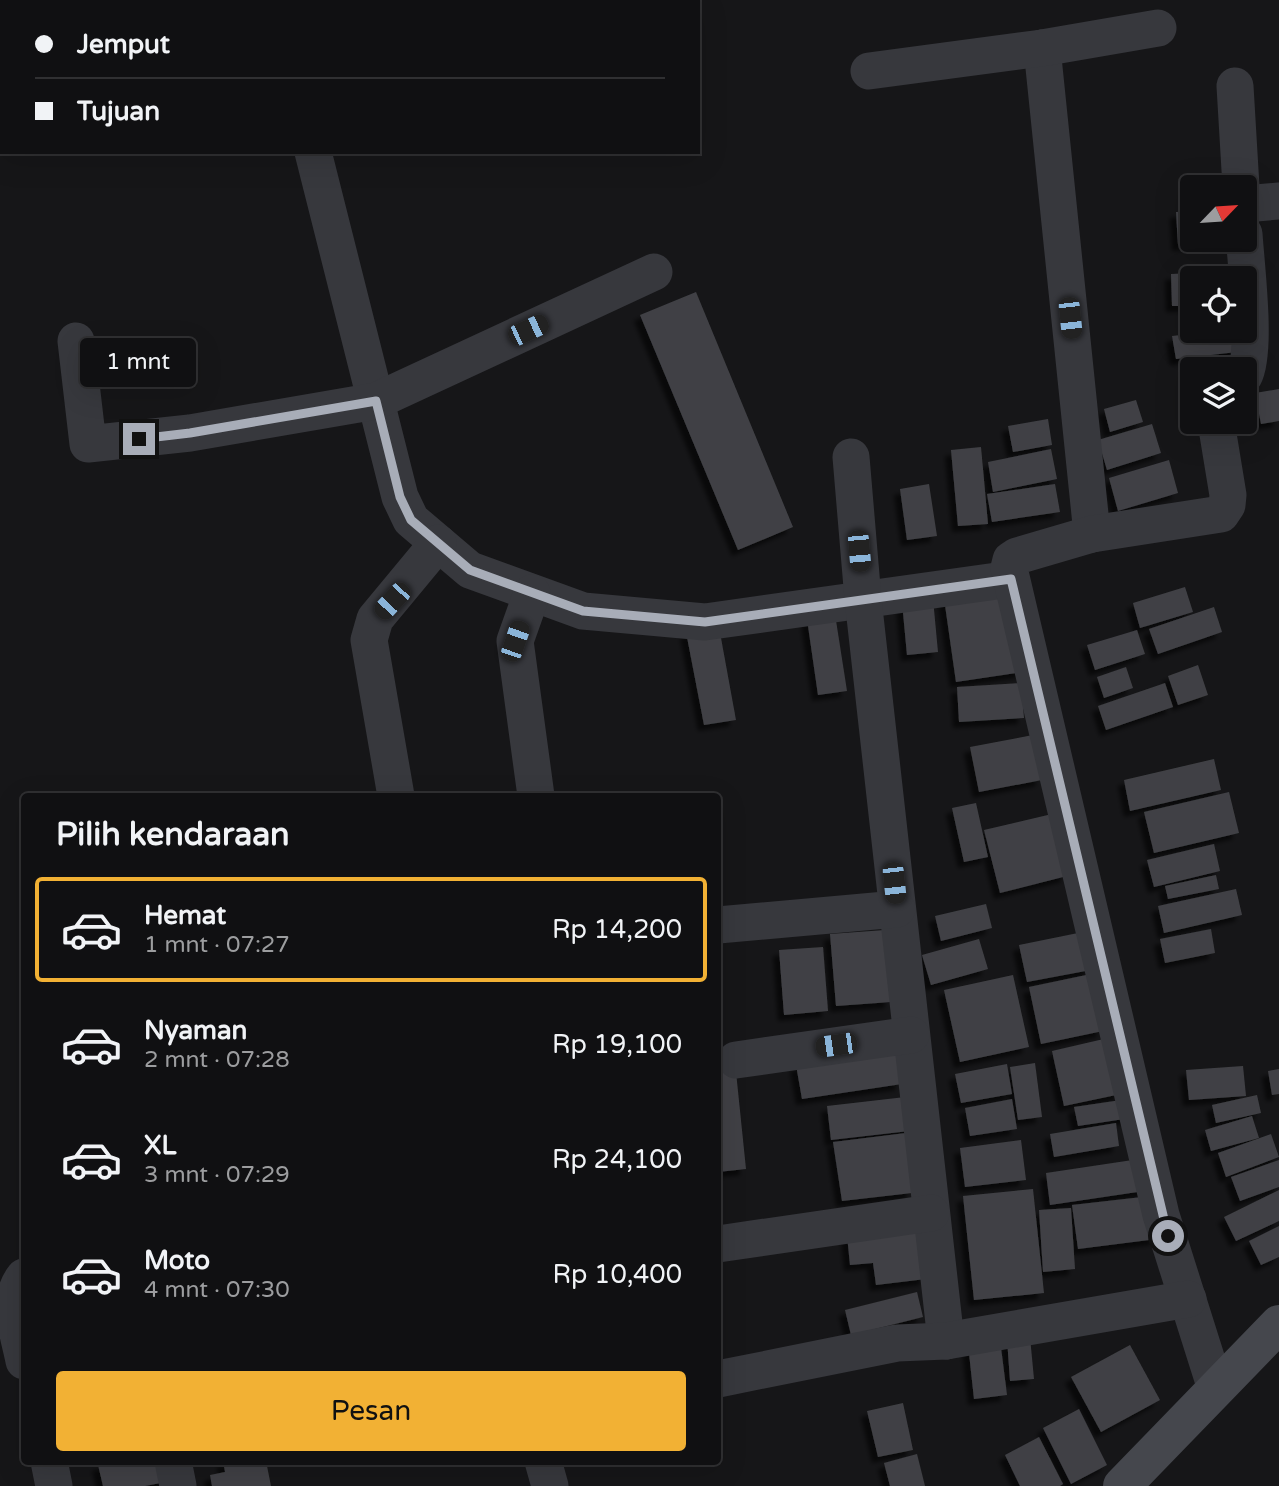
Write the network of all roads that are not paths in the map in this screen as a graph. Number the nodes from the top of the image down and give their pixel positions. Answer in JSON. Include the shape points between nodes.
{"nodes":[{"id":1,"x":1158,"y":28,"type":"dead end"},
{"id":2,"x":1042,"y":48,"type":"junction"},
{"id":3,"x":869,"y":71,"type":"dead end"},
{"id":4,"x":1235,"y":86,"type":"dead end"},
{"id":5,"x":314,"y":154,"type":"edge"},
{"id":6,"x":1240,"y":175,"type":"edge"},
{"id":7,"x":1279,"y":201,"type":"edge"},
{"id":8,"x":1257,"y":203,"type":"edge"},
{"id":9,"x":1245,"y":252,"type":"edge"},
{"id":10,"x":654,"y":272,"type":"dead end"},
{"id":11,"x":76,"y":341,"type":"dead end"},
{"id":12,"x":1250,"y":357,"type":"edge"},
{"id":13,"x":1279,"y":377,"type":"edge"},
{"id":14,"x":1257,"y":378,"type":"edge"},
{"id":15,"x":376,"y":401,"type":"junction"},
{"id":16,"x":1218,"y":434,"type":"edge"},
{"id":17,"x":851,"y":457,"type":"dead end"},
{"id":18,"x":1093,"y":534,"type":"junction"},
{"id":19,"x":438,"y":543,"type":"junction"},
{"id":20,"x":1011,"y":579,"type":"junction"},
{"id":21,"x":532,"y":593,"type":"junction"},
{"id":22,"x":863,"y":598,"type":"junction"},
{"id":23,"x":395,"y":793,"type":"edge"},
{"id":24,"x":536,"y":793,"type":"edge"},
{"id":25,"x":897,"y":909,"type":"junction"},
{"id":26,"x":721,"y":925,"type":"edge"},
{"id":27,"x":911,"y":1035,"type":"junction"},
{"id":28,"x":736,"y":1060,"type":"dead end"},
{"id":29,"x":931,"y":1213,"type":"junction"},
{"id":30,"x":721,"y":1244,"type":"edge"},
{"id":31,"x":21,"y":1281,"type":"edge"},
{"id":32,"x":1188,"y":1299,"type":"junction"},
{"id":33,"x":1279,"y":1324,"type":"edge"},
{"id":34,"x":946,"y":1341,"type":"junction"},
{"id":35,"x":21,"y":1346,"type":"edge"},
{"id":36,"x":721,"y":1378,"type":"edge"},
{"id":37,"x":1216,"y":1390,"type":"junction"},
{"id":38,"x":50,"y":1465,"type":"edge"},
{"id":39,"x":174,"y":1465,"type":"edge"},
{"id":40,"x":544,"y":1465,"type":"edge"},
{"id":41,"x":54,"y":1486,"type":"edge"},
{"id":42,"x":178,"y":1486,"type":"edge"},
{"id":43,"x":550,"y":1486,"type":"edge"},
{"id":44,"x":1122,"y":1486,"type":"edge"}],
"edges":[{"from":1,"to":2,"type":"street"},
{"from":2,"to":3,"type":"street"},
{"from":2,"to":18,"type":"street"},
{"from":4,"to":6,"type":"street"},
{"from":5,"to":15,"type":"street"},
{"from":7,"to":8,"type":"street"},
{"from":9,"to":12,"type":"street"},
{"from":10,"to":15,"type":"street"},
{"from":11,"to":15,"type":"street","via":[[88,444],[190,433]]},
{"from":13,"to":14,"type":"street"},
{"from":15,"to":19,"type":"street","via":[[400,497],[411,520]]},
{"from":16,"to":18,"type":"street","via":[[1228,495],[1221,514]]},
{"from":17,"to":22,"type":"street"},
{"from":18,"to":20,"type":"street","via":[[1017,556],[1011,560]]},
{"from":19,"to":21,"type":"street","via":[[470,570]]},
{"from":19,"to":23,"type":"street","via":[[375,619],[369,640]]},
{"from":20,"to":22,"type":"street"},
{"from":20,"to":32,"type":"street","via":[[1161,1215]]},
{"from":21,"to":22,"type":"street","via":[[583,611],[705,622]]},
{"from":21,"to":24,"type":"street","via":[[515,641]]},
{"from":22,"to":25,"type":"street"},
{"from":25,"to":26,"type":"street"},
{"from":25,"to":27,"type":"street"},
{"from":27,"to":28,"type":"street"},
{"from":27,"to":29,"type":"street"},
{"from":29,"to":30,"type":"street"},
{"from":29,"to":34,"type":"street"},
{"from":31,"to":35,"type":"street","via":[[14,1310]]},
{"from":32,"to":34,"type":"street"},
{"from":32,"to":37,"type":"street"},
{"from":33,"to":37,"type":"main road"},
{"from":34,"to":36,"type":"street","via":[[897,1343]]},
{"from":37,"to":44,"type":"main road"},
{"from":38,"to":41,"type":"street"},
{"from":39,"to":42,"type":"street"},
{"from":40,"to":43,"type":"street"}]}
